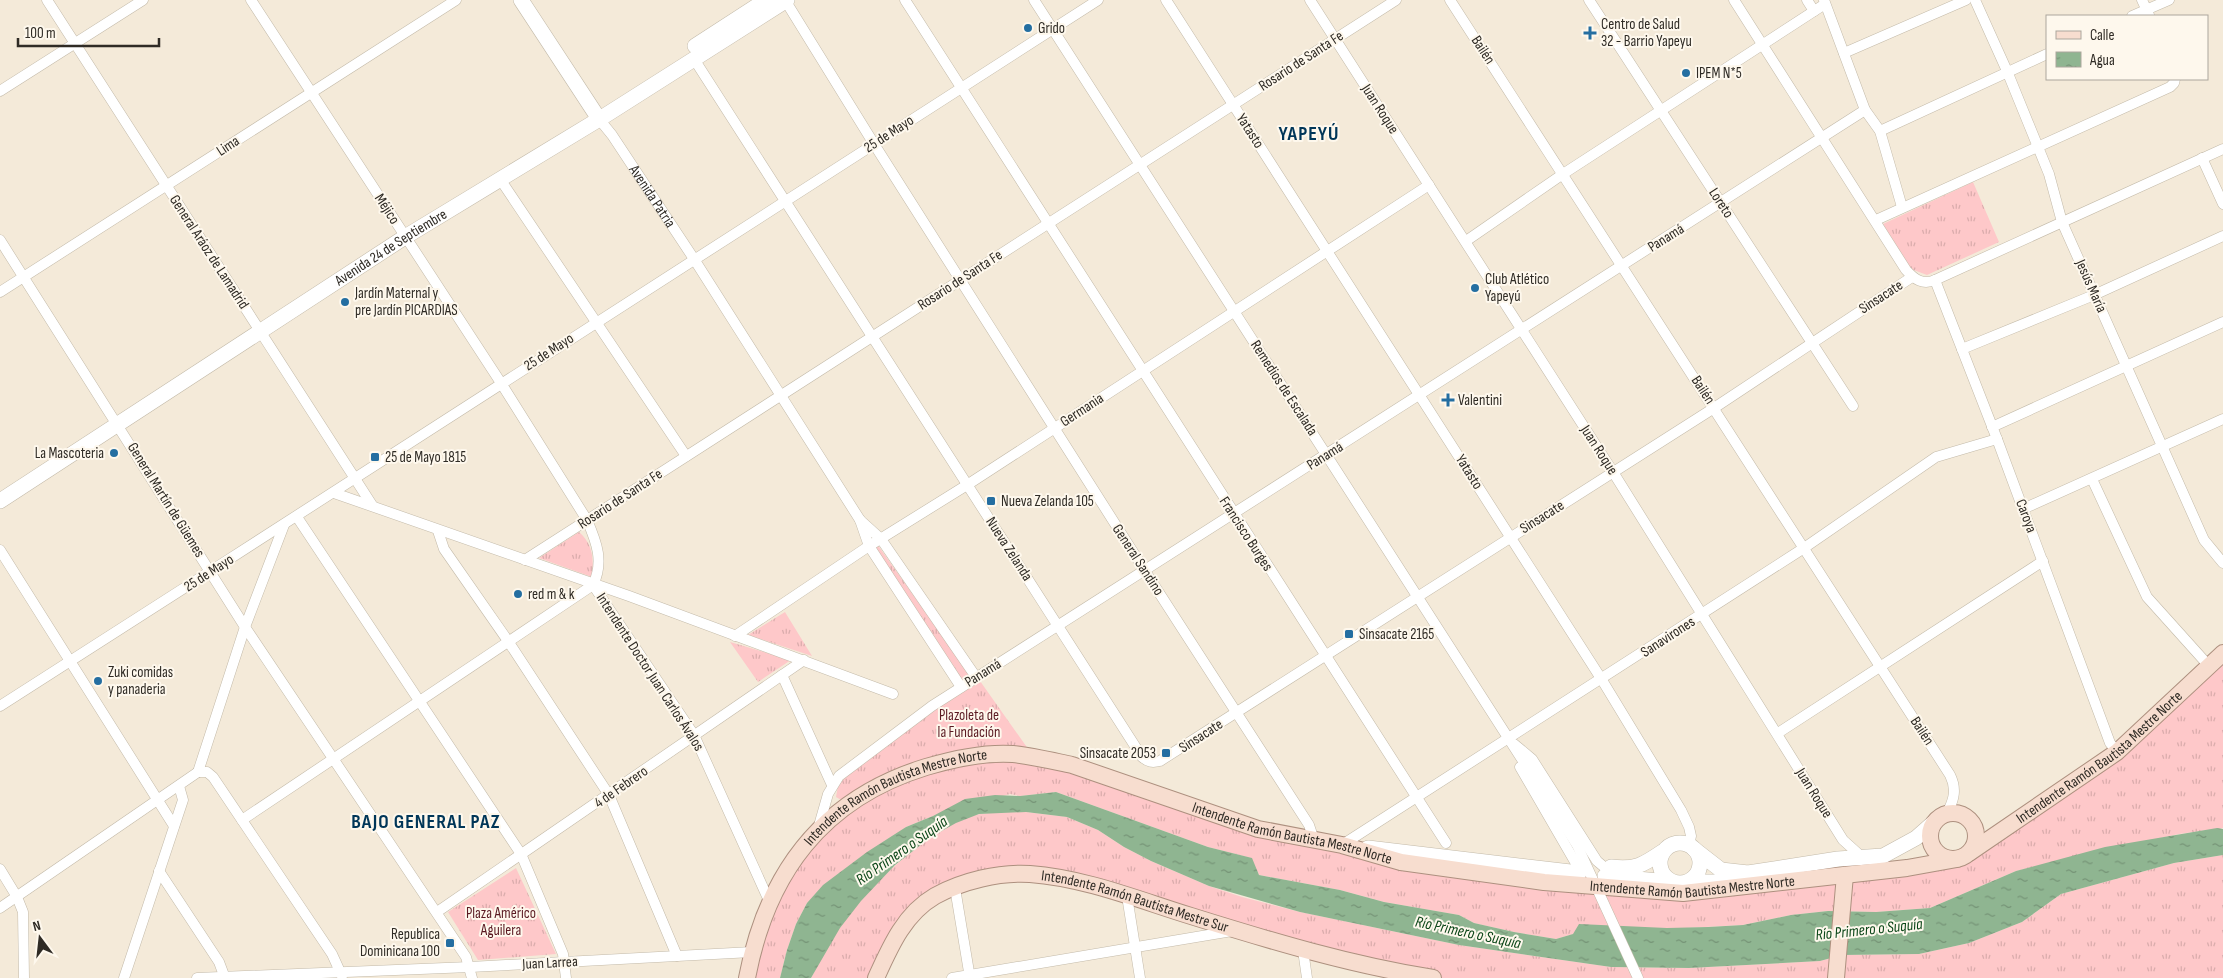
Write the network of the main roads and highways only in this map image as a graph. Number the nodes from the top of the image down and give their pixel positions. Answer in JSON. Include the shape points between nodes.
{"nodes":[{"id":1,"x":521,"y":0,"type":"edge"},
{"id":2,"x":531,"y":0,"type":"edge"},
{"id":3,"x":766,"y":0,"type":"edge"},
{"id":4,"x":786,"y":0,"type":"edge"},
{"id":5,"x":602,"y":111,"type":"junction"},
{"id":6,"x":0,"y":501,"type":"edge"},
{"id":7,"x":2223,"y":652,"type":"edge"},
{"id":8,"x":1933,"y":823,"type":"junction"},
{"id":9,"x":1342,"y":845,"type":"junction"},
{"id":10,"x":1692,"y":847,"type":"junction"},
{"id":11,"x":1662,"y":852,"type":"junction"},
{"id":12,"x":1963,"y":856,"type":"junction"},
{"id":13,"x":1578,"y":873,"type":"road end"},
{"id":14,"x":1845,"y":875,"type":"junction"},
{"id":15,"x":1602,"y":880,"type":"junction"},
{"id":16,"x":1793,"y":881,"type":"junction"},
{"id":17,"x":1670,"y":882,"type":"junction"},
{"id":18,"x":1689,"y":882,"type":"junction"},
{"id":19,"x":747,"y":978,"type":"edge"},
{"id":20,"x":876,"y":978,"type":"edge"},
{"id":21,"x":1433,"y":978,"type":"edge"},
{"id":22,"x":1836,"y":978,"type":"edge"}],
"edges":[{"from":1,"to":5,"type":"main road","name":"Avenida Patria"},
{"from":2,"to":5,"type":"main road","name":"Avenida Patria"},
{"from":3,"to":5,"type":"main road","name":"Avenida 24 de Septiembre"},
{"from":4,"to":5,"type":"main road","name":"Avenida 24 de Septiembre","via":[[694,59]]},
{"from":5,"to":6,"type":"main road","name":"Avenida 24 de Septiembre"},
{"from":7,"to":12,"type":"main road","name":"Intendente Ramón Bautista Mestre Norte","via":[[2117,752]]},
{"from":8,"to":10,"type":"main road","via":[[1916,838],[1883,856],[1740,873],[1721,870]]},
{"from":8,"to":12,"type":"main road","via":[[1932,846],[1943,857]]},
{"from":8,"to":12,"type":"main road","via":[[1947,813],[1962,814],[1974,824],[1976,839]]},
{"from":9,"to":13,"type":"main road"},
{"from":9,"to":15,"type":"main road","name":"Intendente Ramón Bautista Mestre Norte","via":[[1402,862],[1544,882]]},
{"from":9,"to":19,"type":"main road","name":"Intendente Ramón Bautista Mestre Norte","via":[[1246,825],[1072,765],[1011,754],[969,757],[911,772],[861,797],[818,830],[789,866],[770,903],[760,925]]},
{"from":10,"to":11,"type":"main road","via":[[1684,843],[1672,844]]},
{"from":10,"to":18,"type":"main road","via":[[1700,866]]},
{"from":11,"to":15,"type":"main road","via":[[1647,862]]},
{"from":11,"to":17,"type":"main road","via":[[1661,871]]},
{"from":12,"to":14,"type":"main road","name":"Intendente Ramón Bautista Mestre Norte","via":[[1907,868]]},
{"from":14,"to":16,"type":"main road","name":"Intendente Ramón Bautista Mestre Norte"},
{"from":14,"to":22,"type":"main road"},
{"from":15,"to":16,"type":"main road","name":"Intendente Ramón Bautista Mestre Norte","via":[[1684,893]]},
{"from":15,"to":17,"type":"main road"},
{"from":16,"to":18,"type":"main road"},
{"from":17,"to":18,"type":"main road"},
{"from":20,"to":21,"type":"main road","name":"Intendente Ramón Bautista Mestre Sur","via":[[895,938],[910,918],[934,897],[985,878],[1029,874],[1072,881],[1127,896],[1303,950]]}]}
